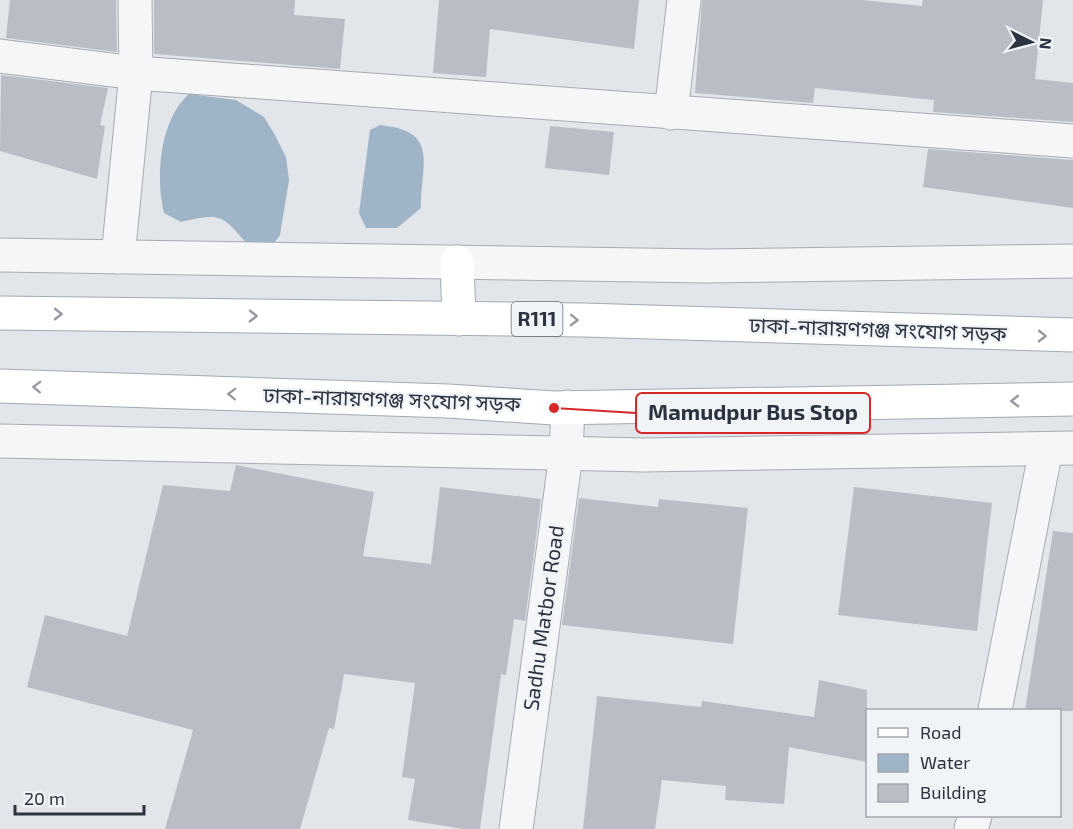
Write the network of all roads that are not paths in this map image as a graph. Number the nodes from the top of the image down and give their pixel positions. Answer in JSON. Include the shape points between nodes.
{"nodes":[{"id":1,"x":135,"y":0,"type":"edge"},
{"id":2,"x":684,"y":0,"type":"edge"},
{"id":3,"x":0,"y":56,"type":"edge"},
{"id":4,"x":136,"y":73,"type":"junction"},
{"id":5,"x":670,"y":113,"type":"junction"},
{"id":6,"x":1073,"y":141,"type":"edge"},
{"id":7,"x":0,"y":255,"type":"edge"},
{"id":8,"x":118,"y":257,"type":"junction"},
{"id":9,"x":1073,"y":261,"type":"edge"},
{"id":10,"x":457,"y":262,"type":"junction"},
{"id":11,"x":0,"y":313,"type":"edge"},
{"id":12,"x":459,"y":319,"type":"junction"},
{"id":13,"x":1073,"y":335,"type":"edge"},
{"id":14,"x":0,"y":386,"type":"edge"},
{"id":15,"x":1073,"y":399,"type":"edge"},
{"id":16,"x":568,"y":407,"type":"junction"},
{"id":17,"x":0,"y":441,"type":"edge"},
{"id":18,"x":1059,"y":449,"type":"edge"},
{"id":19,"x":566,"y":454,"type":"junction"},
{"id":20,"x":995,"y":709,"type":"edge"},
{"id":21,"x":516,"y":829,"type":"edge"}],
"edges":[{"from":1,"to":4,"type":"street"},
{"from":2,"to":5,"type":"street"},
{"from":3,"to":4,"type":"street"},
{"from":4,"to":5,"type":"street"},
{"from":4,"to":8,"type":"street"},
{"from":5,"to":6,"type":"street"},
{"from":7,"to":8,"type":"street"},
{"from":8,"to":10,"type":"street"},
{"from":9,"to":10,"type":"street","via":[[707,266]]},
{"from":10,"to":12,"type":"main road"},
{"from":11,"to":12,"type":"main road","name":"ঢাকা-নারায়ণগঞ্জ সংযোগ সড়ক","number":"R111","one_way":true},
{"from":12,"to":13,"type":"main road","name":"ঢাকা-নারায়ণগঞ্জ সংযোগ সড়ক","number":"R111","one_way":true},
{"from":16,"to":14,"type":"main road","name":"ঢাকা-নারায়ণগঞ্জ সংযোগ সড়ক","one_way":true},
{"from":15,"to":16,"type":"main road","name":"ঢাকা-নারায়ণগঞ্জ সংযোগ সড়ক","one_way":true},
{"from":16,"to":19,"type":"street","name":"Sadhu Matbor Road"},
{"from":17,"to":19,"type":"street"},
{"from":18,"to":19,"type":"street"},
{"from":18,"to":20,"type":"street"},
{"from":19,"to":21,"type":"street","name":"Sadhu Matbor Road"}]}
